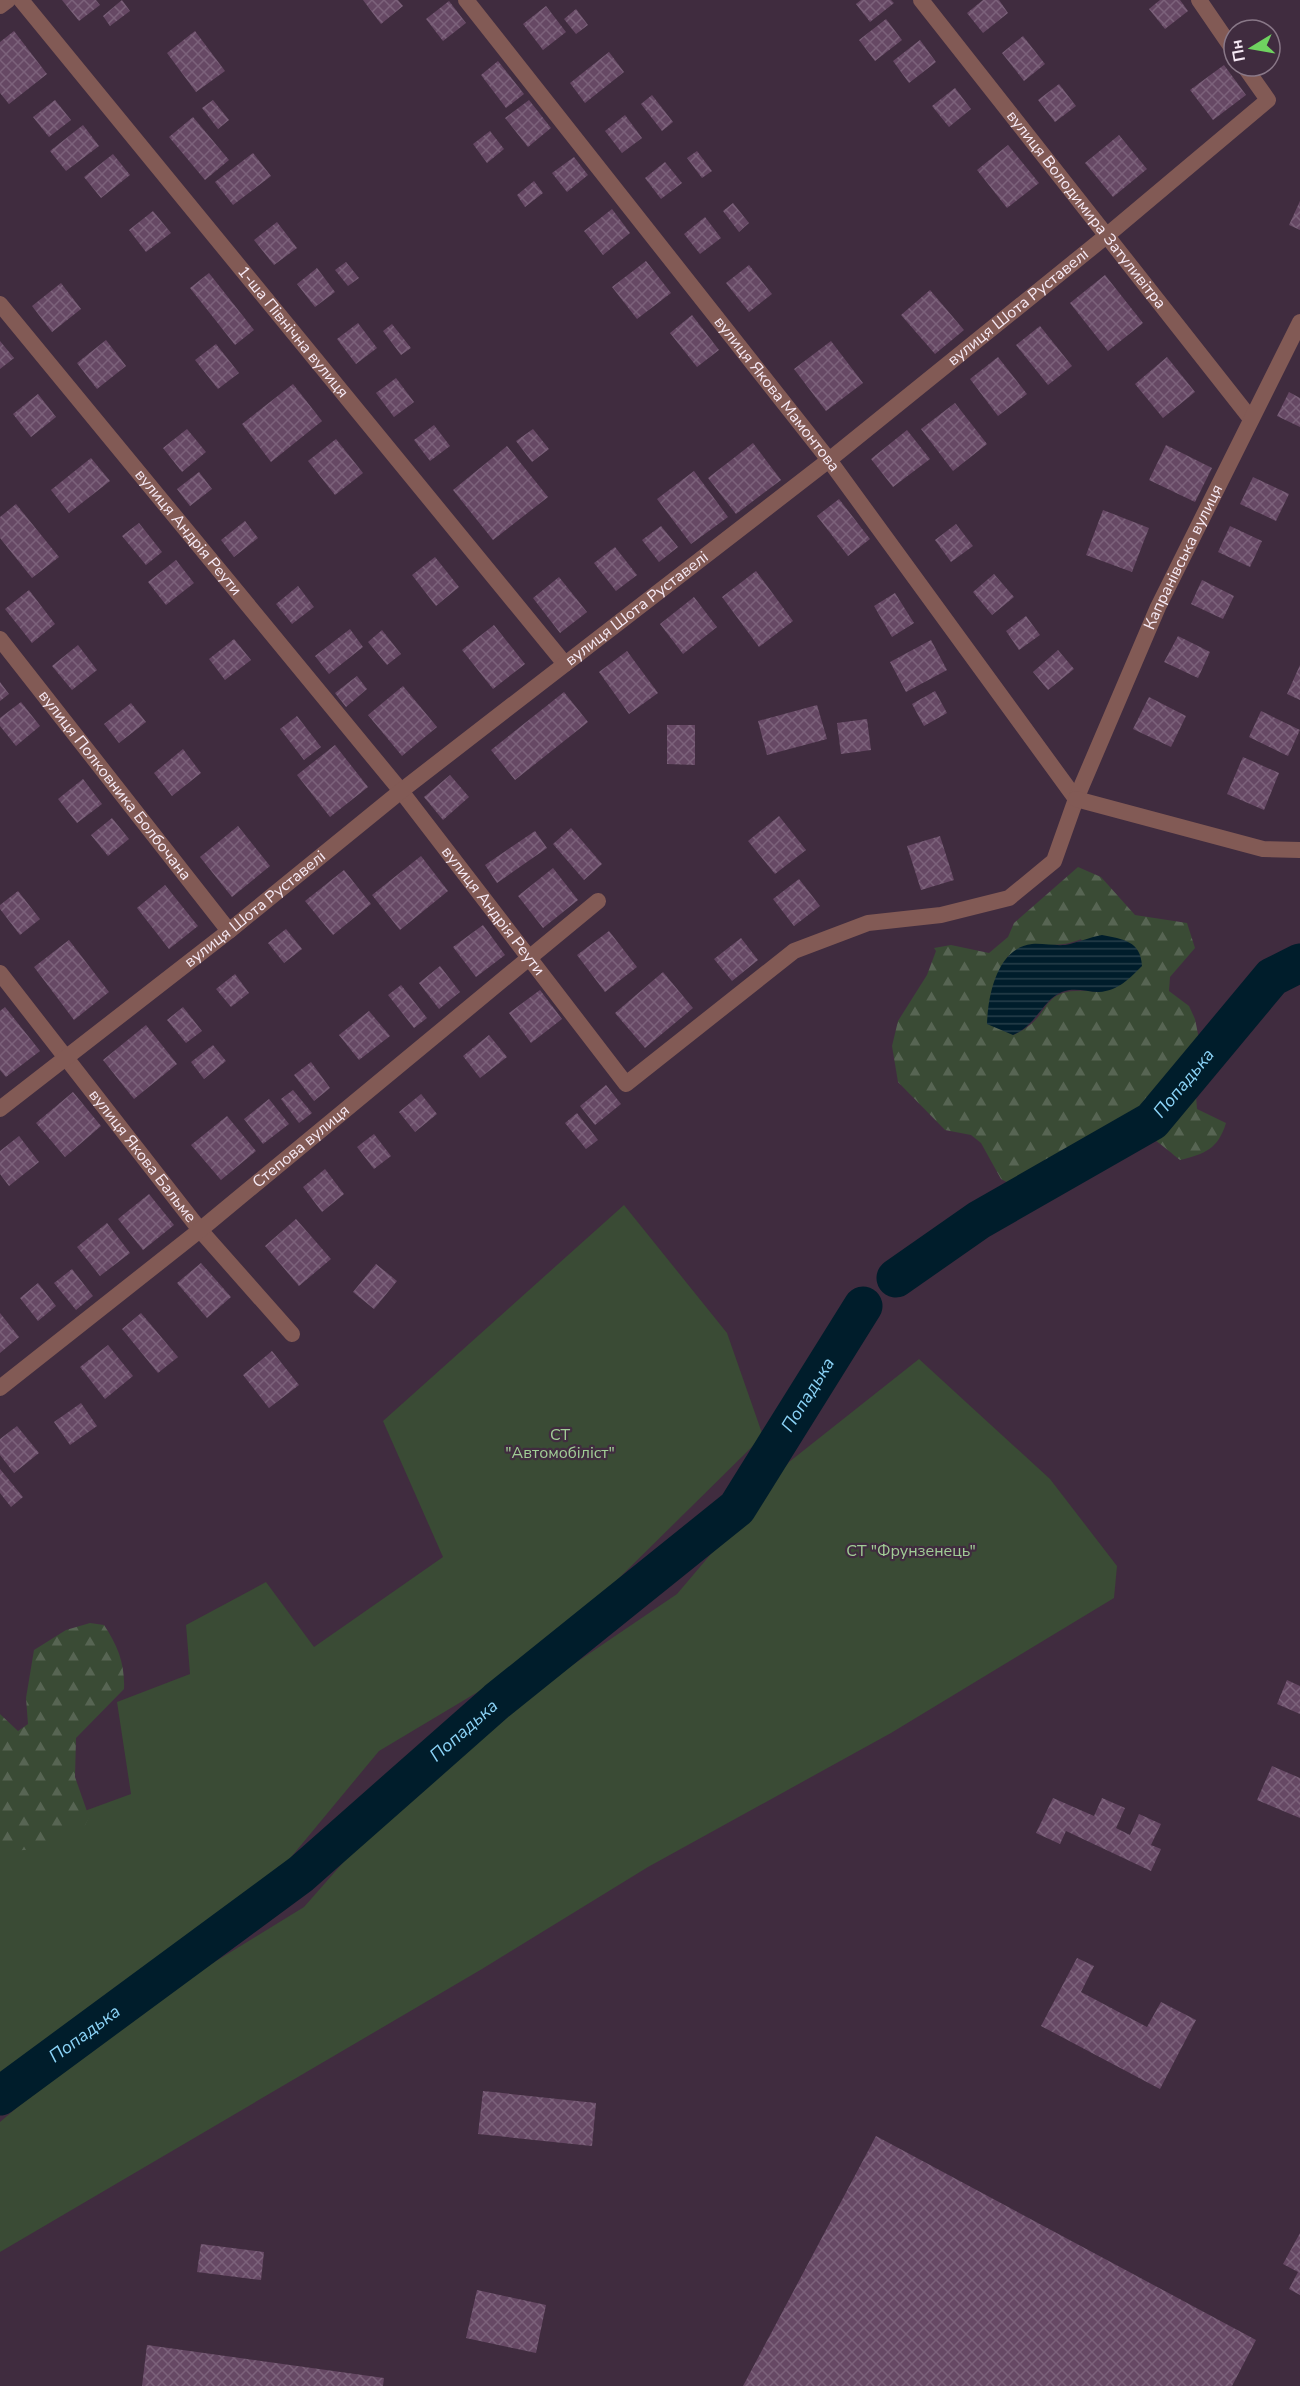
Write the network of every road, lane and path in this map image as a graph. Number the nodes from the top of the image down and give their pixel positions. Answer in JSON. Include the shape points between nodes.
{"nodes":[{"id":1,"x":8,"y":0,"type":"edge"},
{"id":2,"x":21,"y":0,"type":"edge"},
{"id":3,"x":466,"y":0,"type":"edge"},
{"id":4,"x":921,"y":0,"type":"edge"},
{"id":5,"x":1199,"y":0,"type":"edge"},
{"id":6,"x":0,"y":6,"type":"edge"},
{"id":7,"x":1222,"y":34,"type":"edge"},
{"id":8,"x":1252,"y":78,"type":"edge"},
{"id":9,"x":1105,"y":237,"type":"junction"},
{"id":10,"x":0,"y":304,"type":"edge"},
{"id":11,"x":1300,"y":322,"type":"edge"},
{"id":12,"x":1251,"y":419,"type":"junction"},
{"id":13,"x":829,"y":460,"type":"junction"},
{"id":14,"x":0,"y":639,"type":"edge"},
{"id":15,"x":565,"y":664,"type":"junction"},
{"id":16,"x":401,"y":791,"type":"junction"},
{"id":17,"x":1076,"y":799,"type":"junction"},
{"id":18,"x":1300,"y":850,"type":"edge"},
{"id":19,"x":598,"y":901,"type":"dead end"},
{"id":20,"x":229,"y":931,"type":"junction"},
{"id":21,"x":528,"y":958,"type":"junction"},
{"id":22,"x":0,"y":973,"type":"edge"},
{"id":23,"x":67,"y":1058,"type":"junction"},
{"id":24,"x":0,"y":1109,"type":"edge"},
{"id":25,"x":200,"y":1230,"type":"junction"},
{"id":26,"x":292,"y":1334,"type":"dead end"},
{"id":27,"x":0,"y":1388,"type":"edge"}],
"edges":[{"from":1,"to":6,"type":"street"},
{"from":2,"to":15,"type":"street","name":"1-ша Північна вулиця"},
{"from":3,"to":13,"type":"street","name":"вулиця Якова Мамонтова"},
{"from":4,"to":9,"type":"street","name":"вулиця Володимира Затуливітра"},
{"from":5,"to":7,"type":"street"},
{"from":8,"to":9,"type":"street","name":"вулиця Шота Руставелі","via":[[1268,100]]},
{"from":9,"to":12,"type":"street","name":"вулиця Володимира Затуливітра"},
{"from":9,"to":13,"type":"street","name":"вулиця Шота Руставелі"},
{"from":10,"to":16,"type":"street","name":"вулиця Андрія Реути"},
{"from":11,"to":12,"type":"street","name":"Капранівська вулиця"},
{"from":12,"to":17,"type":"street","name":"Капранівська вулиця","via":[[1158,608]]},
{"from":13,"to":15,"type":"street","name":"вулиця Шота Руставелі"},
{"from":13,"to":17,"type":"street","name":"вулиця Якова Мамонтова"},
{"from":14,"to":20,"type":"street","name":"вулиця Полковника Болбочана"},
{"from":15,"to":16,"type":"street","name":"вулиця Шота Руставелі"},
{"from":16,"to":20,"type":"street","name":"вулиця Шота Руставелі"},
{"from":16,"to":21,"type":"street","name":"вулиця Андрія Реути"},
{"from":17,"to":18,"type":"street","via":[[1263,849]]},
{"from":17,"to":21,"type":"street","name":"вулиця Андрія Реути","via":[[1054,861],[1009,898],[940,915],[867,923],[794,951],[626,1084]]},
{"from":19,"to":21,"type":"street","name":"Степова вулиця"},
{"from":20,"to":23,"type":"street","name":"вулиця Шота Руставелі"},
{"from":21,"to":25,"type":"street","name":"Степова вулиця"},
{"from":22,"to":23,"type":"street","name":"вулиця Якова Бальме"},
{"from":23,"to":24,"type":"street","name":"вулиця Шота Руставелі"},
{"from":23,"to":25,"type":"street","name":"вулиця Якова Бальме"},
{"from":25,"to":26,"type":"street","name":"вулиця Якова Бальме"},
{"from":25,"to":27,"type":"street","name":"Степова вулиця"}]}
